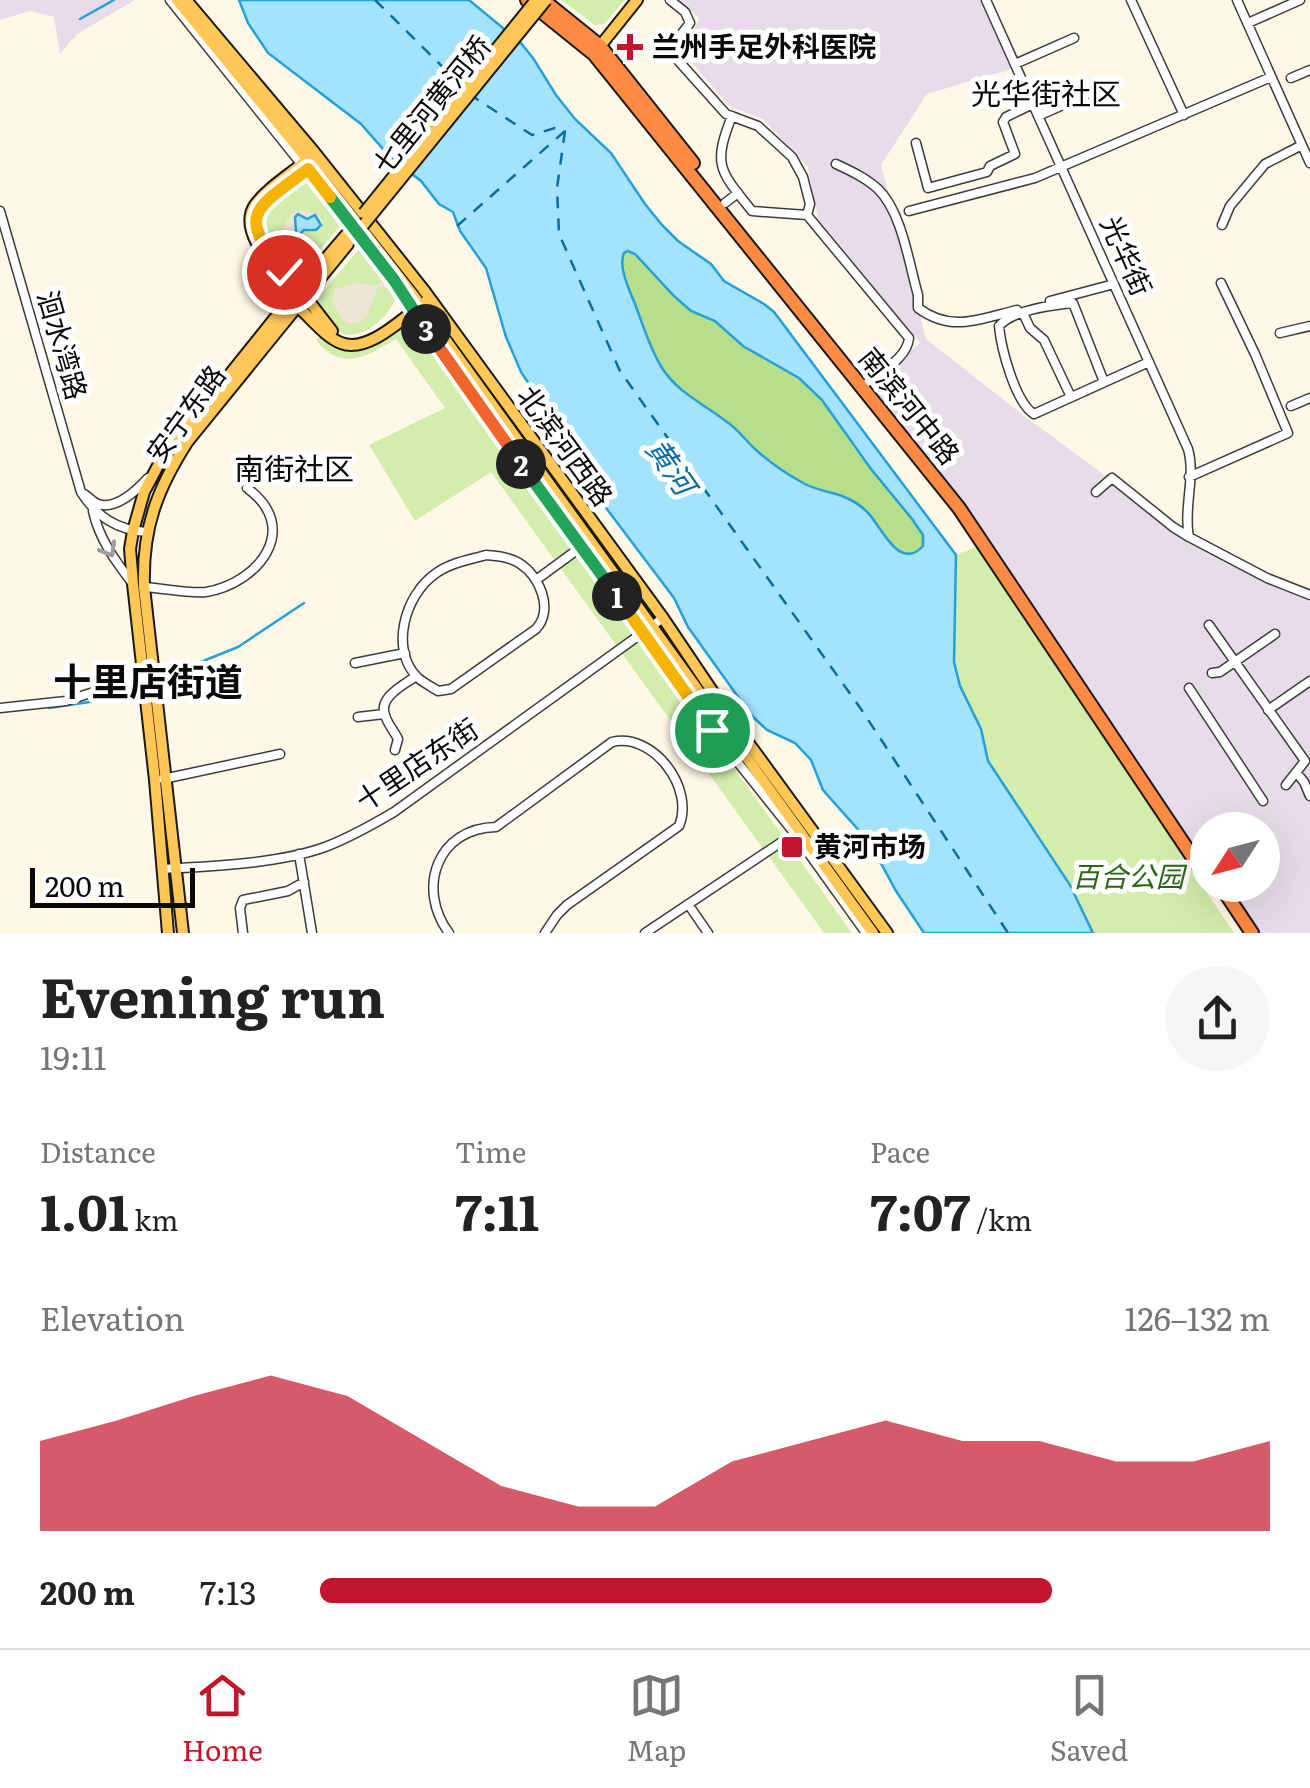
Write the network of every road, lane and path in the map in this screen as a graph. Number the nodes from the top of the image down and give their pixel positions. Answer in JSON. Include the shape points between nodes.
{"nodes":[{"id":1,"x":174,"y":0,"type":"edge"},
{"id":2,"x":186,"y":0,"type":"edge"},
{"id":3,"x":527,"y":0,"type":"edge"},
{"id":4,"x":542,"y":0,"type":"edge"},
{"id":5,"x":637,"y":0,"type":"edge"},
{"id":6,"x":670,"y":0,"type":"edge"},
{"id":7,"x":986,"y":0,"type":"edge"},
{"id":8,"x":1131,"y":0,"type":"edge"},
{"id":9,"x":1238,"y":0,"type":"edge"},
{"id":10,"x":1299,"y":0,"type":"edge"},
{"id":11,"x":1248,"y":23,"type":"junction"},
{"id":12,"x":1074,"y":38,"type":"dead end"},
{"id":13,"x":597,"y":50,"type":"junction"},
{"id":14,"x":1015,"y":64,"type":"junction"},
{"id":15,"x":1310,"y":70,"type":"edge"},
{"id":16,"x":1271,"y":76,"type":"junction"},
{"id":17,"x":1291,"y":78,"type":"dead end"},
{"id":18,"x":1108,"y":85,"type":"dead end"},
{"id":19,"x":1033,"y":104,"type":"junction"},
{"id":20,"x":1184,"y":115,"type":"junction"},
{"id":21,"x":732,"y":116,"type":"junction"},
{"id":22,"x":1038,"y":116,"type":"junction"},
{"id":23,"x":916,"y":143,"type":"dead end"},
{"id":24,"x":1302,"y":145,"type":"junction"},
{"id":25,"x":311,"y":162,"type":"junction"},
{"id":26,"x":1310,"y":163,"type":"edge"},
{"id":27,"x":836,"y":164,"type":"dead end"},
{"id":28,"x":1062,"y":167,"type":"junction"},
{"id":29,"x":738,"y":193,"type":"junction"},
{"id":30,"x":725,"y":203,"type":"junction"},
{"id":31,"x":0,"y":211,"type":"edge"},
{"id":32,"x":908,"y":211,"type":"dead end"},
{"id":33,"x":807,"y":215,"type":"junction"},
{"id":34,"x":1222,"y":225,"type":"dead end"},
{"id":35,"x":1221,"y":283,"type":"dead end"},
{"id":36,"x":1114,"y":284,"type":"junction"},
{"id":37,"x":300,"y":297,"type":"junction"},
{"id":38,"x":419,"y":300,"type":"junction"},
{"id":39,"x":1022,"y":313,"type":"junction"},
{"id":40,"x":1310,"y":326,"type":"edge"},
{"id":41,"x":1280,"y":333,"type":"dead end"},
{"id":42,"x":1149,"y":362,"type":"junction"},
{"id":43,"x":868,"y":382,"type":"junction"},
{"id":44,"x":1104,"y":382,"type":"junction"},
{"id":45,"x":1071,"y":398,"type":"junction"},
{"id":46,"x":1310,"y":398,"type":"edge"},
{"id":47,"x":1291,"y":406,"type":"dead end"},
{"id":48,"x":154,"y":470,"type":"junction"},
{"id":49,"x":1190,"y":476,"type":"junction"},
{"id":50,"x":247,"y":488,"type":"dead end"},
{"id":51,"x":81,"y":492,"type":"junction"},
{"id":52,"x":1096,"y":492,"type":"dead end"},
{"id":53,"x":93,"y":511,"type":"junction"},
{"id":54,"x":133,"y":531,"type":"junction"},
{"id":55,"x":147,"y":532,"type":"junction"},
{"id":56,"x":1189,"y":537,"type":"junction"},
{"id":57,"x":581,"y":547,"type":"junction"},
{"id":58,"x":536,"y":580,"type":"junction"},
{"id":59,"x":138,"y":586,"type":"junction"},
{"id":60,"x":1310,"y":595,"type":"edge"},
{"id":61,"x":663,"y":618,"type":"junction"},
{"id":62,"x":1209,"y":625,"type":"dead end"},
{"id":63,"x":648,"y":629,"type":"junction"},
{"id":64,"x":1275,"y":634,"type":"dead end"},
{"id":65,"x":406,"y":653,"type":"junction"},
{"id":66,"x":1235,"y":662,"type":"junction"},
{"id":67,"x":354,"y":663,"type":"dead end"},
{"id":68,"x":1212,"y":673,"type":"dead end"},
{"id":69,"x":416,"y":676,"type":"junction"},
{"id":70,"x":148,"y":681,"type":"junction"},
{"id":71,"x":1310,"y":681,"type":"edge"},
{"id":72,"x":1189,"y":688,"type":"dead end"},
{"id":73,"x":0,"y":708,"type":"edge"},
{"id":74,"x":1268,"y":710,"type":"junction"},
{"id":75,"x":384,"y":714,"type":"junction"},
{"id":76,"x":358,"y":717,"type":"dead end"},
{"id":77,"x":395,"y":750,"type":"dead end"},
{"id":78,"x":280,"y":754,"type":"dead end"},
{"id":79,"x":1296,"y":772,"type":"junction"},
{"id":80,"x":160,"y":779,"type":"junction"},
{"id":81,"x":1286,"y":784,"type":"dead end"},
{"id":82,"x":1310,"y":796,"type":"edge"},
{"id":83,"x":1263,"y":801,"type":"dead end"},
{"id":84,"x":797,"y":832,"type":"junction"},
{"id":85,"x":1190,"y":840,"type":"edge"},
{"id":86,"x":299,"y":854,"type":"junction"},
{"id":87,"x":1190,"y":854,"type":"edge"},
{"id":88,"x":176,"y":868,"type":"junction"},
{"id":89,"x":163,"y":869,"type":"junction"},
{"id":90,"x":304,"y":882,"type":"junction"},
{"id":91,"x":1222,"y":902,"type":"edge"},
{"id":92,"x":1231,"y":902,"type":"edge"},
{"id":93,"x":688,"y":904,"type":"junction"},
{"id":94,"x":168,"y":933,"type":"edge"},
{"id":95,"x":182,"y":933,"type":"edge"},
{"id":96,"x":243,"y":933,"type":"edge"},
{"id":97,"x":312,"y":933,"type":"edge"},
{"id":98,"x":449,"y":933,"type":"edge"},
{"id":99,"x":545,"y":933,"type":"edge"},
{"id":100,"x":645,"y":933,"type":"edge"},
{"id":101,"x":708,"y":933,"type":"edge"},
{"id":102,"x":869,"y":933,"type":"edge"},
{"id":103,"x":887,"y":933,"type":"edge"},
{"id":104,"x":1242,"y":933,"type":"edge"},
{"id":105,"x":1252,"y":933,"type":"edge"}],
"edges":[{"from":1,"to":25,"type":"main road","name":"北滨河西路"},
{"from":2,"to":25,"type":"main road","name":"北滨河西路"},
{"from":3,"to":13,"type":"highway","name":"南滨河中路"},
{"from":4,"to":13,"type":"highway","name":"南滨河中路"},
{"from":4,"to":37,"type":"main road","name":"七里河黄河桥","bridge":true},
{"from":5,"to":13,"type":"main road"},
{"from":6,"to":21,"type":"street","via":[[690,23],[672,46],[674,56]]},
{"from":7,"to":14,"type":"street","name":"光华街"},
{"from":8,"to":20,"type":"street"},
{"from":9,"to":11,"type":"street"},
{"from":10,"to":11,"type":"street"},
{"from":11,"to":16,"type":"street"},
{"from":12,"to":14,"type":"street"},
{"from":13,"to":30,"type":"highway","name":"南滨河中路"},
{"from":13,"to":87,"type":"highway","name":"南滨河中路","via":[[959,508]]},
{"from":14,"to":19,"type":"street","name":"光华街"},
{"from":15,"to":17,"type":"street"},
{"from":16,"to":20,"type":"street"},
{"from":16,"to":24,"type":"street"},
{"from":18,"to":22,"type":"street"},
{"from":19,"to":22,"type":"street","name":"光华街"},
{"from":19,"to":23,"type":"street","via":[[1006,117],[1016,154],[987,172],[928,188]]},
{"from":20,"to":28,"type":"street"},
{"from":21,"to":29,"type":"street","via":[[719,160]]},
{"from":21,"to":33,"type":"street","via":[[758,126],[792,156],[810,204]]},
{"from":22,"to":28,"type":"street","name":"光华街"},
{"from":24,"to":26,"type":"street"},
{"from":24,"to":34,"type":"street","via":[[1265,164]]},
{"from":25,"to":37,"type":"main road","via":[[256,204],[250,223],[256,244]]},
{"from":25,"to":38,"type":"main road","name":"北滨河西路"},
{"from":25,"to":38,"type":"street"},
{"from":27,"to":36,"type":"street","via":[[873,185],[894,211],[918,308],[934,319],[968,321]]},
{"from":28,"to":32,"type":"street"},
{"from":28,"to":36,"type":"street","name":"光华街"},
{"from":29,"to":30,"type":"street"},
{"from":29,"to":33,"type":"street","via":[[752,211]]},
{"from":30,"to":43,"type":"highway","name":"南滨河中路"},
{"from":31,"to":51,"type":"street","name":"洄水湾路"},
{"from":33,"to":43,"type":"street","via":[[909,338],[904,353]]},
{"from":35,"to":49,"type":"street","via":[[1288,433]]},
{"from":36,"to":42,"type":"street","name":"光华街"},
{"from":37,"to":38,"type":"main road","via":[[327,334],[355,346],[370,342]]},
{"from":37,"to":48,"type":"main road"},
{"from":37,"to":55,"type":"main road","name":"安宁东路","via":[[188,440],[157,495]]},
{"from":38,"to":57,"type":"street","via":[[422,324]]},
{"from":38,"to":61,"type":"main road","name":"北滨河西路"},
{"from":38,"to":63,"type":"main road","name":"北滨河西路"},
{"from":39,"to":44,"type":"street","via":[[1073,303]]},
{"from":39,"to":45,"type":"street","via":[[1044,340]]},
{"from":39,"to":45,"type":"street","via":[[999,326],[1022,400],[1034,414]]},
{"from":40,"to":41,"type":"street"},
{"from":42,"to":44,"type":"street"},
{"from":42,"to":49,"type":"street","name":"光华街","via":[[1188,449]]},
{"from":43,"to":85,"type":"highway","name":"南滨河中路","via":[[965,503]]},
{"from":44,"to":45,"type":"street"},
{"from":46,"to":47,"type":"street"},
{"from":48,"to":51,"type":"street","via":[[136,491],[106,505]]},
{"from":48,"to":54,"type":"main road"},
{"from":49,"to":56,"type":"street","name":"光华街"},
{"from":50,"to":59,"type":"street","via":[[270,516],[265,558],[240,578],[204,592]]},
{"from":51,"to":53,"type":"street","name":"洄水湾路"},
{"from":52,"to":56,"type":"street","via":[[1112,478]]},
{"from":53,"to":54,"type":"street"},
{"from":53,"to":59,"type":"street","name":"洄水湾路","one_way":true,"via":[[117,564]]},
{"from":54,"to":55,"type":"street"},
{"from":54,"to":59,"type":"main road"},
{"from":55,"to":59,"type":"main road","name":"安宁东路"},
{"from":56,"to":60,"type":"street"},
{"from":57,"to":58,"type":"street"},
{"from":57,"to":63,"type":"street"},
{"from":58,"to":65,"type":"street","via":[[504,556],[437,572],[423,584],[404,622]]},
{"from":58,"to":69,"type":"street","via":[[545,614],[536,629],[450,689],[438,690]]},
{"from":59,"to":70,"type":"main road","name":"安宁东路"},
{"from":61,"to":63,"type":"street","name":"十里店东街"},
{"from":61,"to":103,"type":"main road","name":"北滨河西路"},
{"from":62,"to":66,"type":"street"},
{"from":63,"to":84,"type":"main road","name":"北滨河西路"},
{"from":63,"to":86,"type":"street","name":"十里店东街","via":[[384,818]]},
{"from":64,"to":66,"type":"street"},
{"from":65,"to":67,"type":"street"},
{"from":65,"to":69,"type":"street"},
{"from":66,"to":68,"type":"street"},
{"from":66,"to":74,"type":"street"},
{"from":69,"to":75,"type":"street","via":[[389,696]]},
{"from":70,"to":73,"type":"street"},
{"from":70,"to":80,"type":"main road","name":"安宁东路"},
{"from":71,"to":74,"type":"street"},
{"from":72,"to":83,"type":"street"},
{"from":74,"to":79,"type":"street","via":[[1305,761]]},
{"from":75,"to":76,"type":"street"},
{"from":75,"to":77,"type":"street","via":[[398,739]]},
{"from":78,"to":80,"type":"street"},
{"from":79,"to":81,"type":"street"},
{"from":79,"to":82,"type":"street"},
{"from":80,"to":88,"type":"main road","name":"安宁东路"},
{"from":80,"to":89,"type":"main road","name":"安宁东路"},
{"from":84,"to":93,"type":"street"},
{"from":84,"to":102,"type":"main road","name":"北滨河西路"},
{"from":86,"to":88,"type":"street","name":"十里店东街"},
{"from":86,"to":90,"type":"street"},
{"from":88,"to":89,"type":"street","name":"十里店东街"},
{"from":88,"to":95,"type":"main road","name":"安宁东路"},
{"from":89,"to":94,"type":"main road","name":"安宁东路"},
{"from":90,"to":96,"type":"street","via":[[288,892],[243,900]]},
{"from":90,"to":97,"type":"street"},
{"from":91,"to":104,"type":"highway","name":"南滨河中路"},
{"from":92,"to":105,"type":"highway"},
{"from":93,"to":100,"type":"street"},
{"from":93,"to":101,"type":"street"},
{"from":98,"to":99,"type":"street","via":[[432,898],[442,855],[457,839],[496,827],[612,742],[650,750],[678,786],[679,826],[567,905]]}]}
